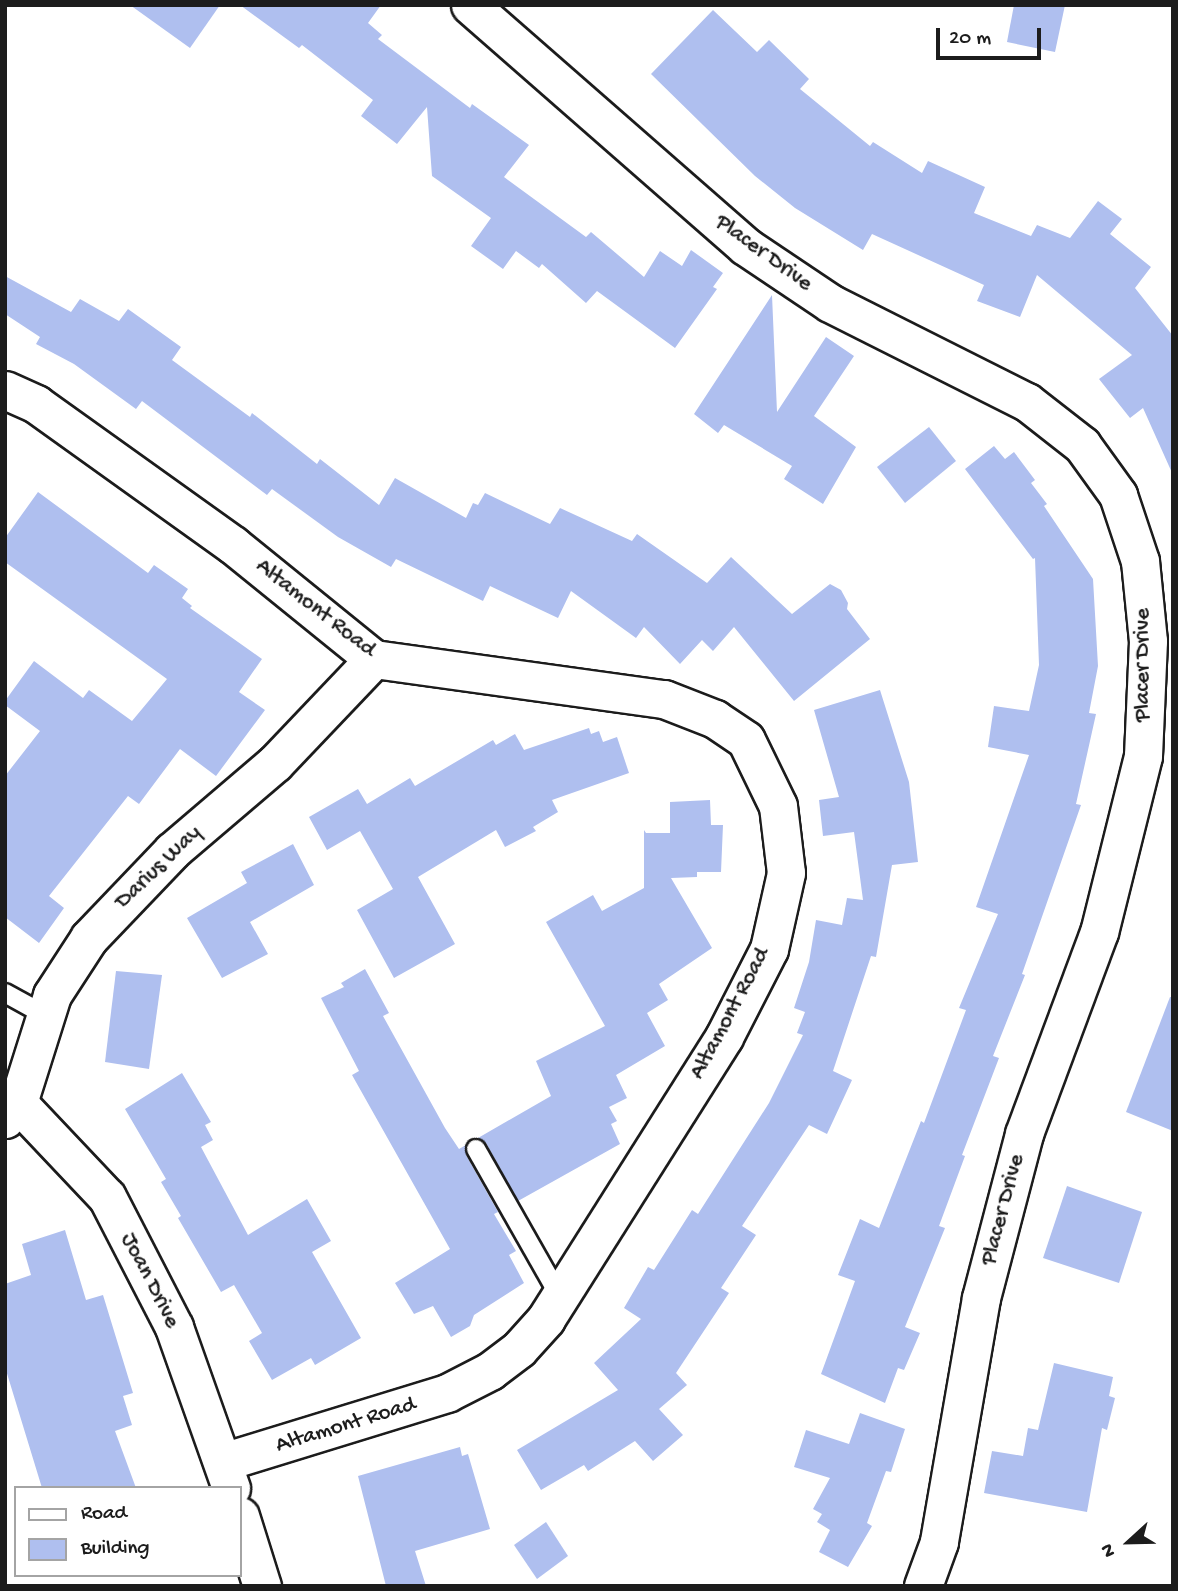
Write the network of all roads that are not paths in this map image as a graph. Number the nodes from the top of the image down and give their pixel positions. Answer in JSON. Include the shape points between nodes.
{"nodes":[{"id":1,"x":470,"y":5,"type":"edge"},
{"id":2,"x":5,"y":390,"type":"edge"},
{"id":3,"x":374,"y":659,"type":"junction"},
{"id":4,"x":5,"y":993,"type":"edge"},
{"id":5,"x":45,"y":1015,"type":"junction"},
{"id":6,"x":12,"y":1111,"type":"edge"},
{"id":7,"x":476,"y":1149,"type":"dead end"},
{"id":8,"x":560,"y":1297,"type":"junction"},
{"id":9,"x":227,"y":1475,"type":"edge"},
{"id":10,"x":242,"y":1522,"type":"edge"},
{"id":11,"x":262,"y":1586,"type":"edge"},
{"id":12,"x":923,"y":1586,"type":"edge"}],
"edges":[{"from":1,"to":12,"type":"street","name":"Placer Drive","via":[[745,246],[830,303],[1027,402],[1082,445],[1118,495],[1140,561],[1148,641],[1143,756],[1099,932],[1024,1134],[981,1298],[939,1542]]},
{"from":2,"to":3,"type":"street","name":"Altamont Road","via":[[36,404],[233,545]]},
{"from":3,"to":5,"type":"street","name":"Darius Way","via":[[275,762],[172,850],[89,938],[52,995]]},
{"from":3,"to":8,"type":"street","name":"Altamont Road","via":[[664,699],[715,719],[746,740],[778,806],[786,873],[769,949],[724,1037]]},
{"from":4,"to":5,"type":"lane"},
{"from":5,"to":6,"type":"street","name":"Darius Way"},
{"from":6,"to":9,"type":"street","name":"Joan Drive","via":[[107,1197],[174,1327]]},
{"from":7,"to":8,"type":"lane"},
{"from":8,"to":9,"type":"street","name":"Altamont Road","via":[[519,1349],[489,1371],[447,1393]]},
{"from":10,"to":11,"type":"street"}]}
